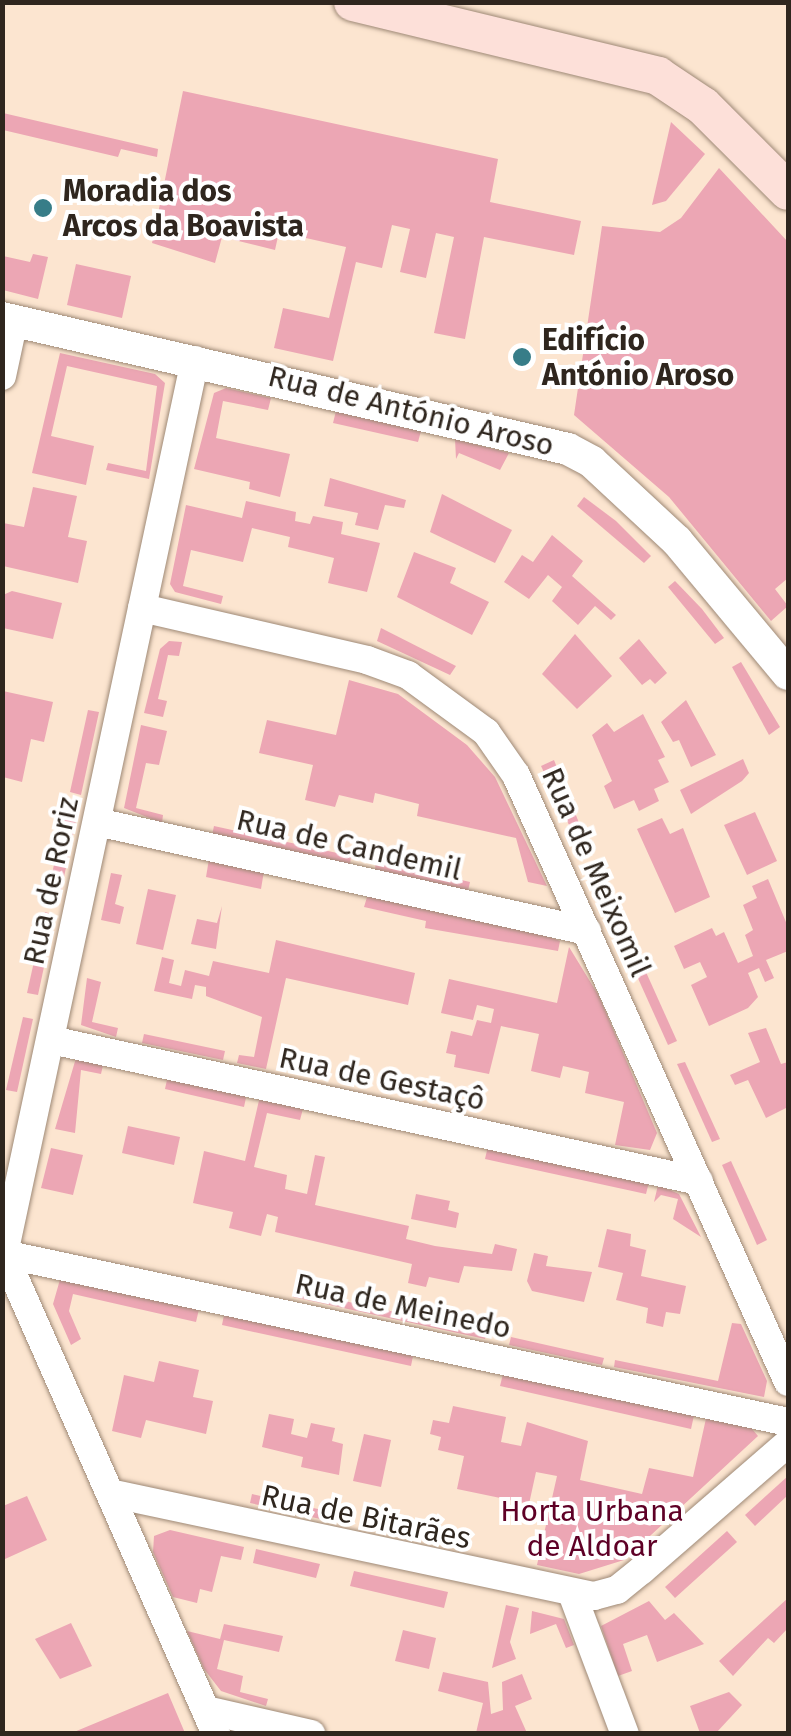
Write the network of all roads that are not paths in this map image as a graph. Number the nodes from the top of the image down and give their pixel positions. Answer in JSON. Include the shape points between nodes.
{"nodes":[{"id":1,"x":353,"y":2,"type":"edge"},
{"id":2,"x":788,"y":191,"type":"edge"},
{"id":3,"x":8,"y":319,"type":"edge"},
{"id":4,"x":195,"y":360,"type":"junction"},
{"id":5,"x":2,"y":376,"type":"edge"},
{"id":6,"x":142,"y":608,"type":"junction"},
{"id":7,"x":787,"y":674,"type":"edge"},
{"id":8,"x":96,"y":822,"type":"junction"},
{"id":9,"x":587,"y":932,"type":"junction"},
{"id":10,"x":50,"y":1040,"type":"junction"},
{"id":11,"x":699,"y":1181,"type":"junction"},
{"id":12,"x":4,"y":1254,"type":"edge"},
{"id":13,"x":788,"y":1382,"type":"edge"},
{"id":14,"x":788,"y":1422,"type":"edge"},
{"id":15,"x":788,"y":1443,"type":"edge"},
{"id":16,"x":114,"y":1494,"type":"junction"},
{"id":17,"x":573,"y":1596,"type":"junction"},
{"id":18,"x":211,"y":1721,"type":"edge"},
{"id":19,"x":311,"y":1734,"type":"edge"},
{"id":20,"x":624,"y":1734,"type":"edge"}],
"edges":[{"from":1,"to":2,"type":"main road","via":[[658,76],[703,106]]},
{"from":3,"to":4,"type":"street","name":"Rua de António Aroso"},
{"from":3,"to":5,"type":"street"},
{"from":4,"to":6,"type":"street","name":"Rua de Roriz"},
{"from":4,"to":7,"type":"street","name":"Rua de António Aroso","via":[[454,418],[592,462],[677,541]]},
{"from":6,"to":8,"type":"street","name":"Rua de Roriz"},
{"from":6,"to":9,"type":"street","name":"Rua de Meixomil","via":[[367,660],[454,704],[511,765]]},
{"from":8,"to":9,"type":"street","name":"Rua de Candemil"},
{"from":8,"to":10,"type":"street","name":"Rua de Roriz"},
{"from":9,"to":11,"type":"street","name":"Rua de Meixomil"},
{"from":10,"to":11,"type":"street","name":"Rua de Gestaçô"},
{"from":10,"to":12,"type":"street","name":"Rua de Roriz"},
{"from":11,"to":13,"type":"street","name":"Rua de Meixomil"},
{"from":12,"to":14,"type":"street","name":"Rua de Meinedo"},
{"from":12,"to":16,"type":"street"},
{"from":15,"to":17,"type":"street","name":"Rua de Bitarães","via":[[616,1590]]},
{"from":16,"to":17,"type":"street","name":"Rua de Bitarães"},
{"from":16,"to":18,"type":"street"},
{"from":17,"to":20,"type":"street"},
{"from":18,"to":19,"type":"street"}]}
